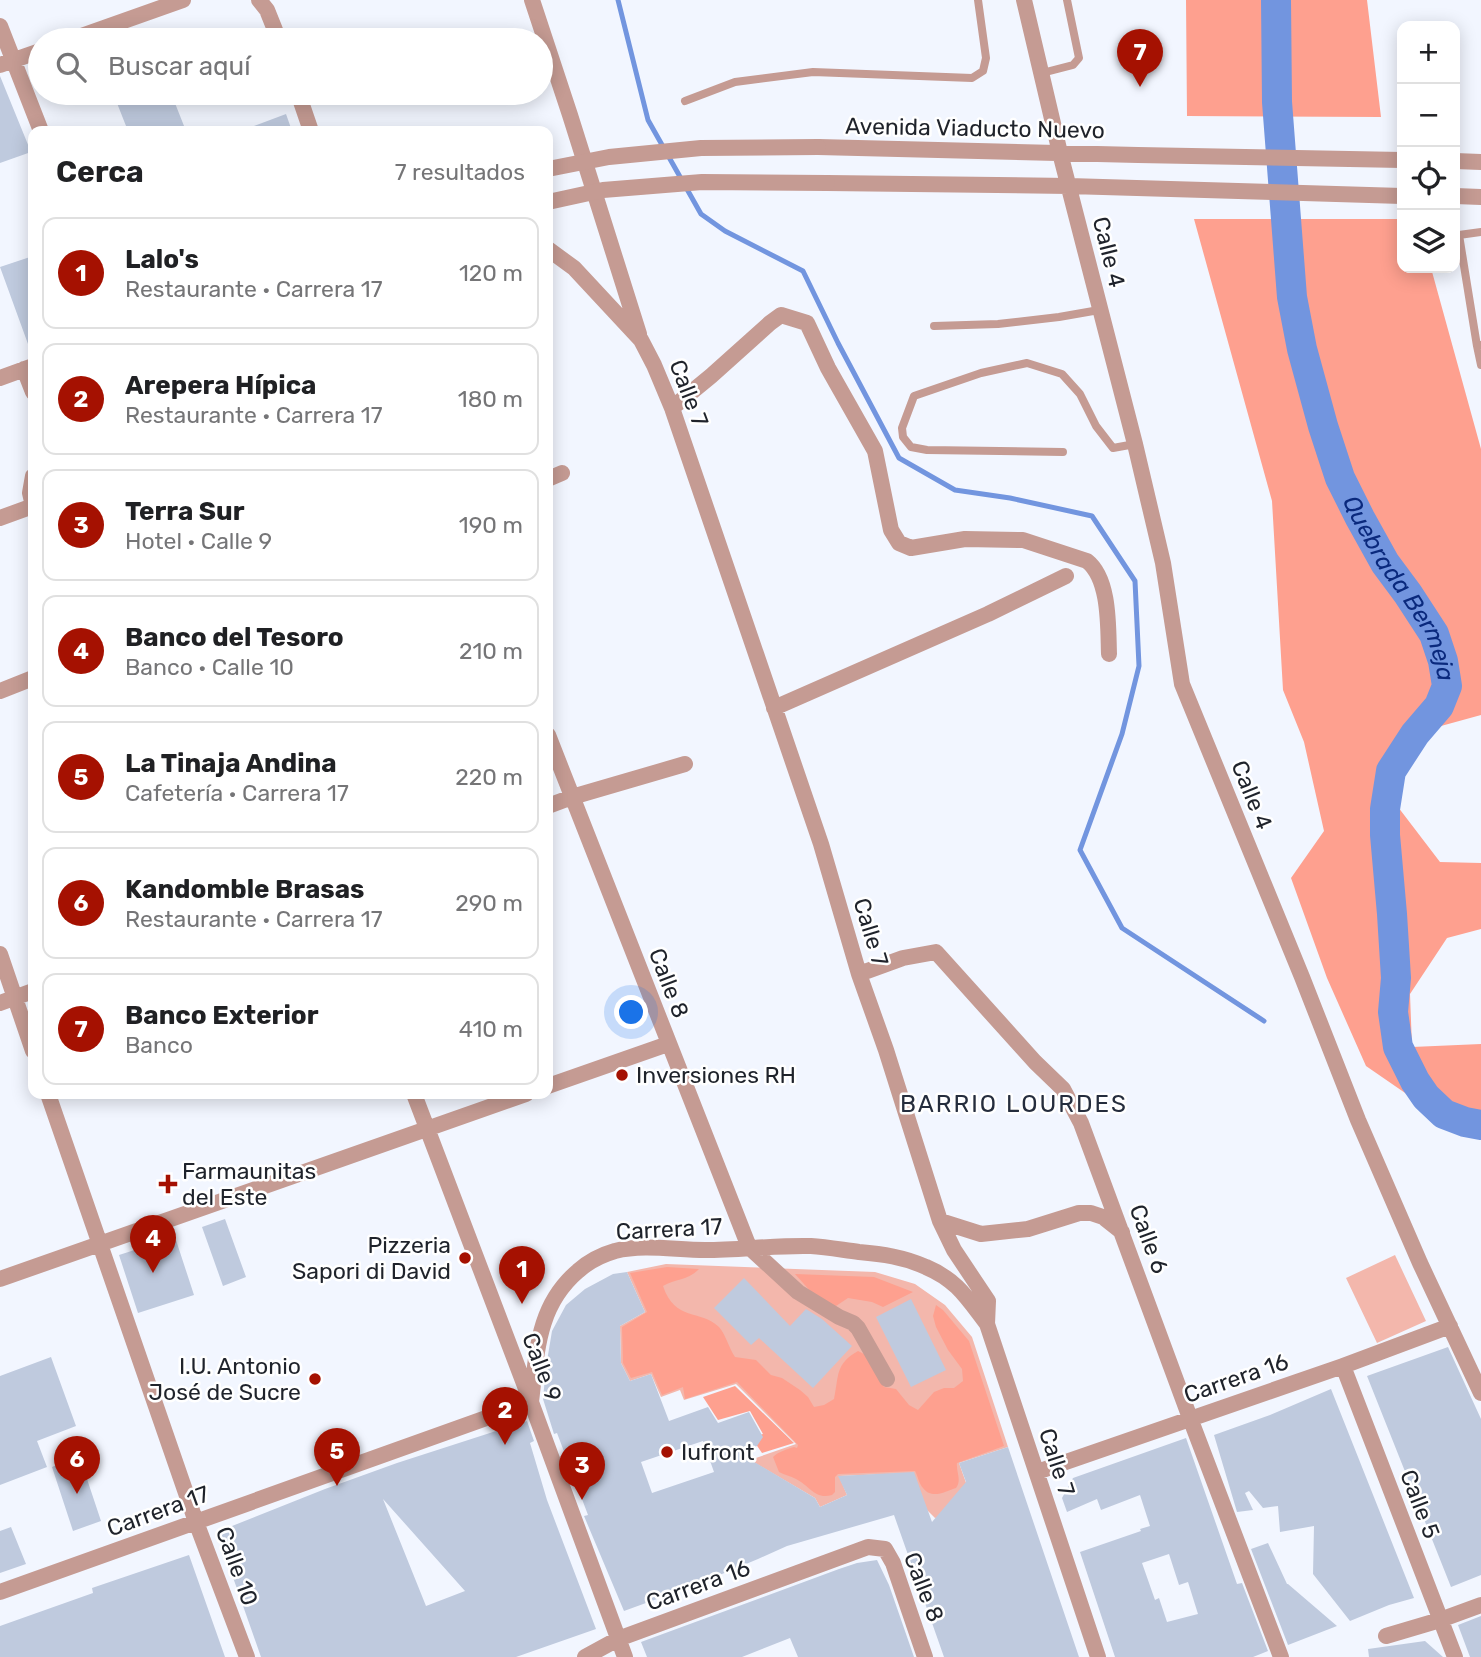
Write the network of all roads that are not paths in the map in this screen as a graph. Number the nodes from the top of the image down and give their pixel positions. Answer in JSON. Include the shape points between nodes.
{"nodes":[{"id":1,"x":183,"y":0,"type":"edge"},
{"id":2,"x":259,"y":0,"type":"edge"},
{"id":3,"x":532,"y":0,"type":"edge"},
{"id":4,"x":978,"y":0,"type":"edge"},
{"id":5,"x":1024,"y":0,"type":"edge"},
{"id":6,"x":1067,"y":0,"type":"edge"},
{"id":7,"x":0,"y":26,"type":"edge"},
{"id":8,"x":104,"y":28,"type":"edge"},
{"id":9,"x":274,"y":28,"type":"edge"},
{"id":10,"x":541,"y":28,"type":"edge"},
{"id":11,"x":28,"y":55,"type":"edge"},
{"id":12,"x":7,"y":62,"type":"edge"},
{"id":13,"x":553,"y":66,"type":"edge"},
{"id":14,"x":1042,"y":74,"type":"junction"},
{"id":15,"x":685,"y":100,"type":"dead end"},
{"id":16,"x":28,"y":105,"type":"edge"},
{"id":17,"x":28,"y":105,"type":"edge"},
{"id":18,"x":302,"y":105,"type":"edge"},
{"id":19,"x":39,"y":126,"type":"edge"},
{"id":20,"x":310,"y":126,"type":"edge"},
{"id":21,"x":1060,"y":153,"type":"junction"},
{"id":22,"x":1397,"y":160,"type":"edge"},
{"id":23,"x":1460,"y":161,"type":"edge"},
{"id":24,"x":1481,"y":162,"type":"edge"},
{"id":25,"x":553,"y":168,"type":"edge"},
{"id":26,"x":1069,"y":186,"type":"junction"},
{"id":27,"x":1397,"y":196,"type":"edge"},
{"id":28,"x":1460,"y":196,"type":"edge"},
{"id":29,"x":1481,"y":197,"type":"edge"},
{"id":30,"x":553,"y":201,"type":"edge"},
{"id":31,"x":1481,"y":232,"type":"edge"},
{"id":32,"x":553,"y":253,"type":"edge"},
{"id":33,"x":1100,"y":310,"type":"junction"},
{"id":34,"x":934,"y":326,"type":"dead end"},
{"id":35,"x":640,"y":340,"type":"junction"},
{"id":36,"x":1479,"y":346,"type":"edge"},
{"id":37,"x":1481,"y":365,"type":"edge"},
{"id":38,"x":28,"y":368,"type":"edge"},
{"id":39,"x":0,"y":378,"type":"edge"},
{"id":40,"x":672,"y":408,"type":"junction"},
{"id":41,"x":1135,"y":444,"type":"junction"},
{"id":42,"x":1063,"y":452,"type":"dead end"},
{"id":43,"x":28,"y":508,"type":"edge"},
{"id":44,"x":0,"y":519,"type":"edge"},
{"id":45,"x":1066,"y":576,"type":"dead end"},
{"id":46,"x":1110,"y":654,"type":"dead end"},
{"id":47,"x":28,"y":680,"type":"edge"},
{"id":48,"x":0,"y":691,"type":"edge"},
{"id":49,"x":774,"y":708,"type":"junction"},
{"id":50,"x":553,"y":748,"type":"edge"},
{"id":51,"x":685,"y":764,"type":"dead end"},
{"id":52,"x":572,"y":797,"type":"junction"},
{"id":53,"x":553,"y":804,"type":"edge"},
{"id":54,"x":0,"y":954,"type":"edge"},
{"id":55,"x":859,"y":974,"type":"junction"},
{"id":56,"x":28,"y":993,"type":"edge"},
{"id":57,"x":7,"y":1001,"type":"edge"},
{"id":58,"x":28,"y":1041,"type":"edge"},
{"id":59,"x":668,"y":1044,"type":"junction"},
{"id":60,"x":553,"y":1084,"type":"edge"},
{"id":61,"x":50,"y":1099,"type":"edge"},
{"id":62,"x":416,"y":1099,"type":"edge"},
{"id":63,"x":511,"y":1099,"type":"edge"},
{"id":64,"x":427,"y":1128,"type":"junction"},
{"id":65,"x":940,"y":1221,"type":"junction"},
{"id":66,"x":1122,"y":1232,"type":"junction"},
{"id":67,"x":100,"y":1244,"type":"junction"},
{"id":68,"x":749,"y":1247,"type":"junction"},
{"id":69,"x":0,"y":1279,"type":"edge"},
{"id":70,"x":987,"y":1324,"type":"junction"},
{"id":71,"x":1450,"y":1326,"type":"junction"},
{"id":72,"x":1343,"y":1366,"type":"junction"},
{"id":73,"x":887,"y":1379,"type":"dead end"},
{"id":74,"x":1481,"y":1392,"type":"edge"},
{"id":75,"x":531,"y":1402,"type":"junction"},
{"id":76,"x":1190,"y":1418,"type":"junction"},
{"id":77,"x":1037,"y":1472,"type":"junction"},
{"id":78,"x":197,"y":1522,"type":"junction"},
{"id":79,"x":868,"y":1547,"type":"joint"},
{"id":80,"x":0,"y":1592,"type":"edge"},
{"id":81,"x":1481,"y":1605,"type":"edge"},
{"id":82,"x":1440,"y":1620,"type":"junction"},
{"id":83,"x":1387,"y":1636,"type":"dead end"},
{"id":84,"x":618,"y":1639,"type":"junction"},
{"id":85,"x":247,"y":1657,"type":"edge"},
{"id":86,"x":585,"y":1657,"type":"edge"},
{"id":87,"x":625,"y":1657,"type":"edge"},
{"id":88,"x":925,"y":1657,"type":"edge"},
{"id":89,"x":1098,"y":1657,"type":"edge"},
{"id":90,"x":1281,"y":1657,"type":"edge"},
{"id":91,"x":1455,"y":1657,"type":"edge"}],
"edges":[{"from":1,"to":8,"type":"street"},
{"from":2,"to":9,"type":"street"},
{"from":3,"to":10,"type":"street"},
{"from":4,"to":15,"type":"lane","via":[[986,58],[983,71],[972,78],[813,72],[735,82]]},
{"from":5,"to":14,"type":"street","name":"Calle 4"},
{"from":6,"to":14,"type":"lane","via":[[1079,58],[1073,65]]},
{"from":7,"to":12,"type":"street"},
{"from":11,"to":12,"type":"street"},
{"from":12,"to":16,"type":"street"},
{"from":13,"to":35,"type":"street"},
{"from":14,"to":21,"type":"street","name":"Calle 4"},
{"from":17,"to":19,"type":"street"},
{"from":18,"to":20,"type":"street"},
{"from":21,"to":22,"type":"street","name":"Avenida Viaducto Nuevo"},
{"from":21,"to":25,"type":"street","name":"Avenida Viaducto Nuevo","bridge":true,"via":[[701,148]]},
{"from":21,"to":26,"type":"street","name":"Calle 4"},
{"from":23,"to":24,"type":"street"},
{"from":26,"to":27,"type":"street"},
{"from":26,"to":30,"type":"street","bridge":true,"via":[[702,182],[603,190]]},
{"from":26,"to":33,"type":"street","name":"Calle 4"},
{"from":28,"to":29,"type":"street"},
{"from":31,"to":36,"type":"lane","via":[[1460,235]]},
{"from":32,"to":35,"type":"street","name":"Calle 7","via":[[574,268]]},
{"from":33,"to":34,"type":"lane","via":[[998,324]]},
{"from":33,"to":41,"type":"street","name":"Calle 4"},
{"from":35,"to":40,"type":"street","name":"Calle 7"},
{"from":36,"to":37,"type":"lane"},
{"from":38,"to":39,"type":"street"},
{"from":40,"to":46,"type":"street","via":[[781,315],[807,323],[875,451],[891,530],[900,543],[911,548],[965,539],[1023,540],[1087,561],[1099,576],[1106,601]]},
{"from":40,"to":49,"type":"street","name":"Calle 7"},
{"from":41,"to":42,"type":"lane","via":[[1113,448],[1062,374],[1027,363],[914,396],[902,428],[911,447],[928,450]]},
{"from":41,"to":71,"type":"street","name":"Calle 4","via":[[1163,563],[1182,684],[1359,1120]]},
{"from":43,"to":44,"type":"street"},
{"from":45,"to":49,"type":"street"},
{"from":47,"to":48,"type":"street"},
{"from":49,"to":55,"type":"street","name":"Calle 7"},
{"from":50,"to":52,"type":"street","name":"Calle 8"},
{"from":51,"to":52,"type":"street"},
{"from":52,"to":53,"type":"street"},
{"from":52,"to":59,"type":"street","name":"Calle 8"},
{"from":54,"to":57,"type":"street"},
{"from":55,"to":65,"type":"street","name":"Calle 7"},
{"from":55,"to":66,"type":"street","name":"Calle 6","via":[[936,952],[1063,1089],[1081,1122]]},
{"from":56,"to":57,"type":"street"},
{"from":57,"to":58,"type":"street"},
{"from":59,"to":60,"type":"street"},
{"from":59,"to":68,"type":"street","name":"Calle 8"},
{"from":61,"to":67,"type":"street","name":"Calle 10"},
{"from":62,"to":64,"type":"street","name":"Calle 9"},
{"from":63,"to":64,"type":"street"},
{"from":64,"to":67,"type":"street"},
{"from":64,"to":75,"type":"street","name":"Calle 9"},
{"from":65,"to":66,"type":"street","via":[[981,1234],[1028,1229],[1091,1213]]},
{"from":65,"to":70,"type":"street","name":"Calle 7","via":[[988,1301]]},
{"from":66,"to":76,"type":"street","name":"Calle 6"},
{"from":67,"to":69,"type":"street"},
{"from":67,"to":78,"type":"street","name":"Calle 10"},
{"from":68,"to":70,"type":"street","name":"Carrera 17","via":[[812,1247],[909,1260],[948,1278]]},
{"from":68,"to":73,"type":"street","via":[[798,1292],[853,1323]]},
{"from":68,"to":75,"type":"street","name":"Carrera 17","via":[[638,1248],[597,1257],[580,1269],[562,1286],[545,1314]]},
{"from":70,"to":77,"type":"street","name":"Calle 7"},
{"from":71,"to":72,"type":"street","name":"Carrera 16"},
{"from":71,"to":74,"type":"street","name":"Calle 4"},
{"from":72,"to":76,"type":"street","name":"Carrera 16"},
{"from":72,"to":82,"type":"street","name":"Calle 5"},
{"from":75,"to":78,"type":"street","name":"Carrera 17"},
{"from":75,"to":84,"type":"street","name":"Calle 9"},
{"from":76,"to":77,"type":"street","name":"Carrera 16"},
{"from":76,"to":90,"type":"street","name":"Calle 6"},
{"from":77,"to":89,"type":"street","name":"Calle 7"},
{"from":78,"to":80,"type":"street","name":"Carrera 17"},
{"from":78,"to":85,"type":"street","name":"Calle 10"},
{"from":79,"to":84,"type":"street","name":"Carrera 16"},
{"from":79,"to":88,"type":"street","name":"Calle 8","via":[[885,1549],[893,1563]]},
{"from":81,"to":82,"type":"street"},
{"from":82,"to":83,"type":"street"},
{"from":82,"to":91,"type":"street","name":"Calle 5"},
{"from":84,"to":86,"type":"street","name":"Carrera 16"},
{"from":84,"to":87,"type":"street","name":"Calle 9"}]}
